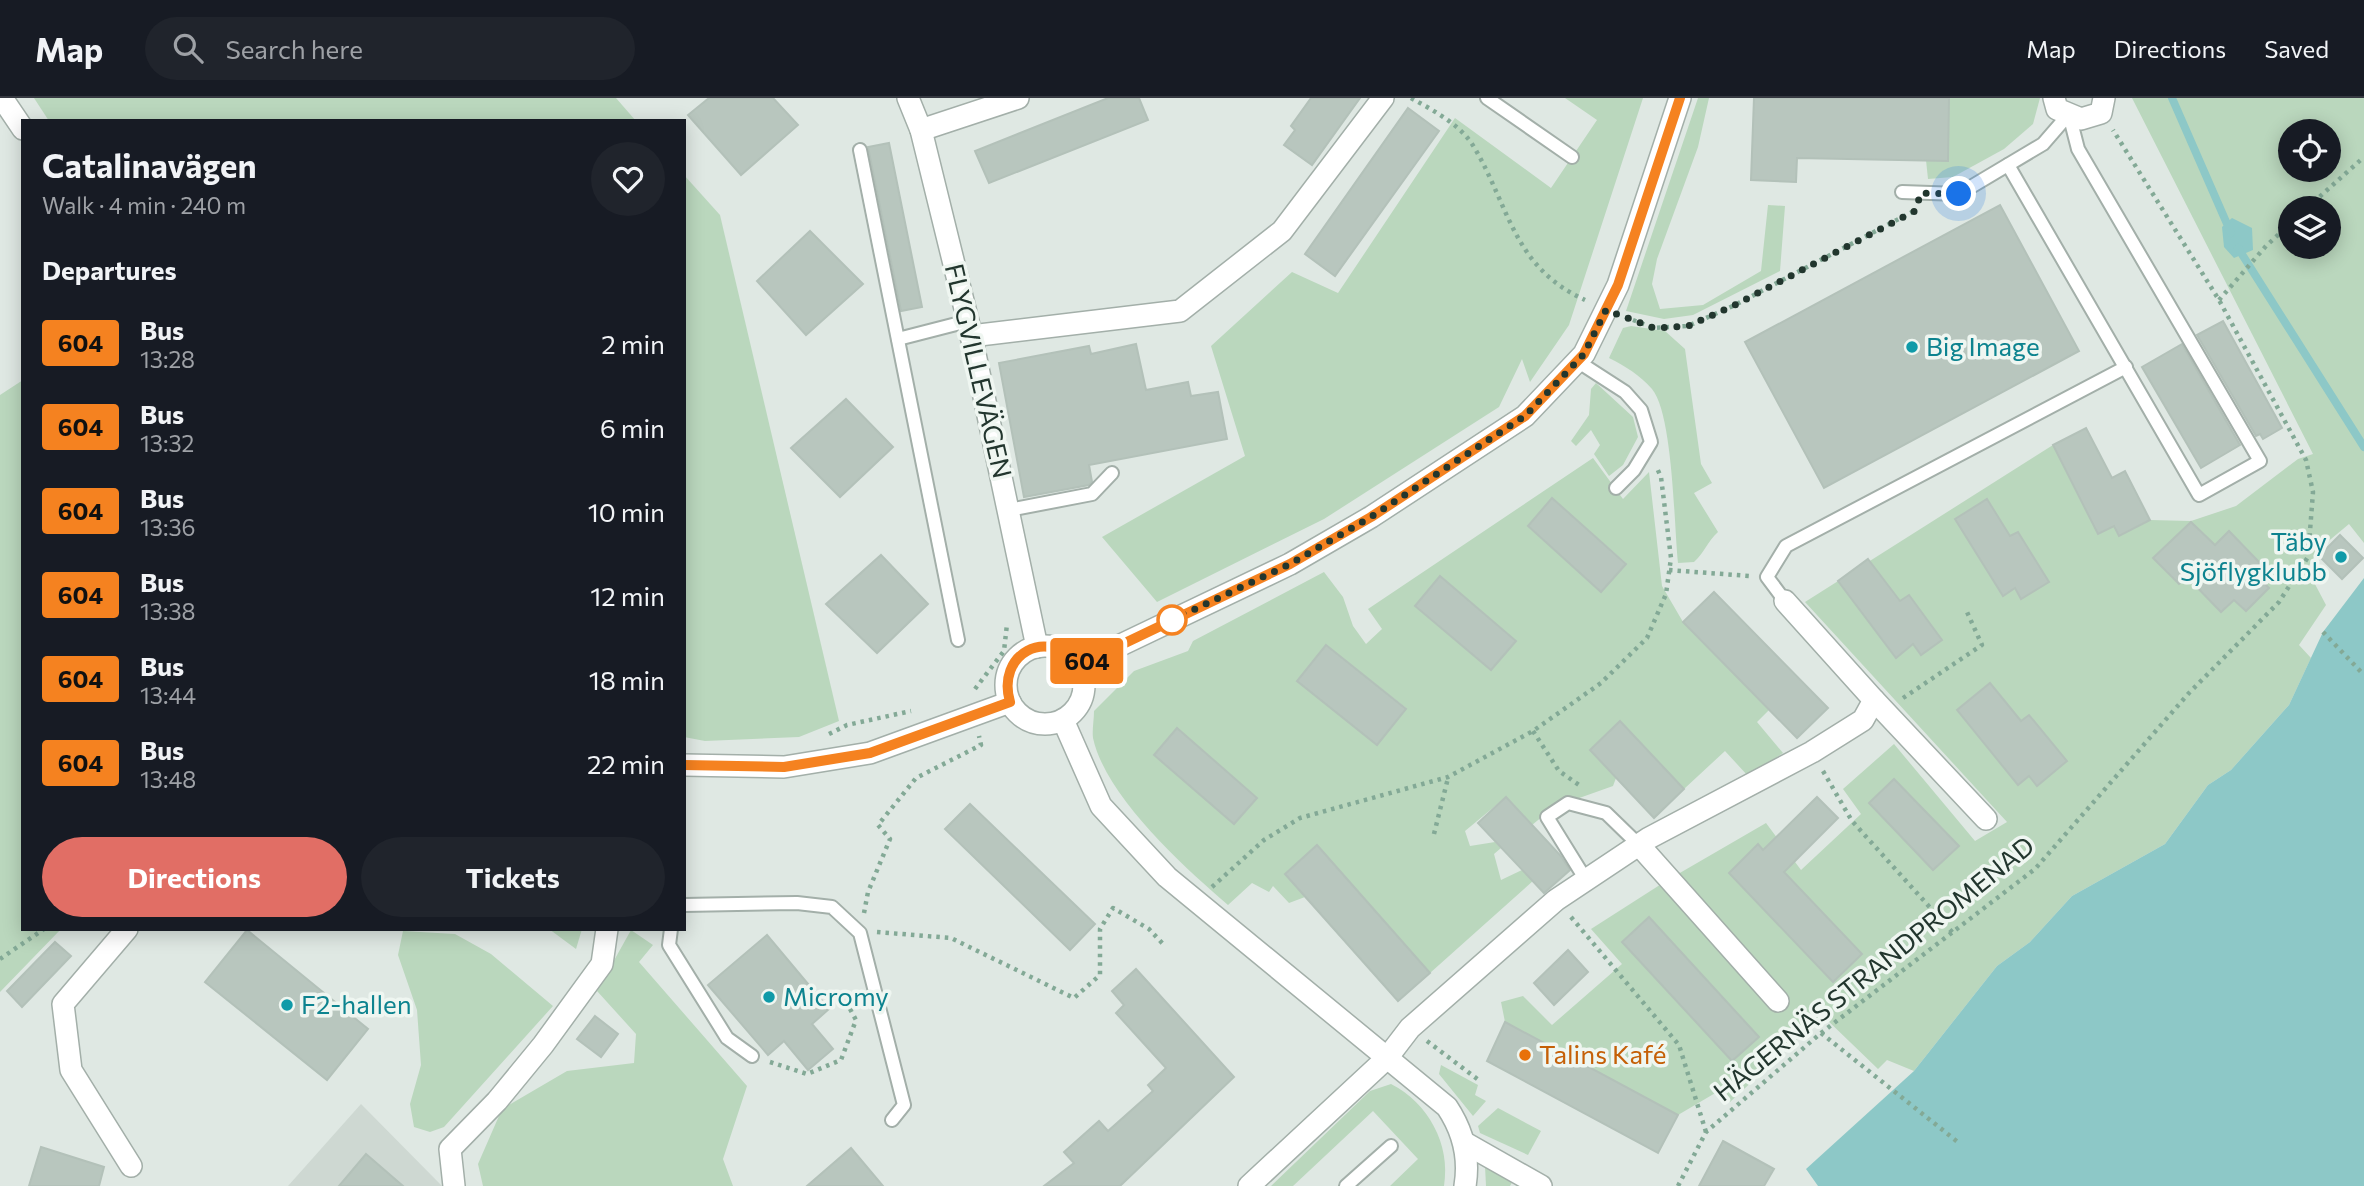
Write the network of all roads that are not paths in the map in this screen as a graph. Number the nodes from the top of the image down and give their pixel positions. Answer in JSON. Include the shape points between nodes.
{"nodes":[{"id":1,"x":2,"y":98,"type":"edge"},
{"id":2,"x":908,"y":98,"type":"edge"},
{"id":3,"x":1017,"y":98,"type":"edge"},
{"id":4,"x":1383,"y":98,"type":"edge"},
{"id":5,"x":1487,"y":98,"type":"edge"},
{"id":6,"x":1679,"y":98,"type":"edge"},
{"id":7,"x":2054,"y":98,"type":"edge"},
{"id":8,"x":2103,"y":105,"type":"edge"},
{"id":9,"x":2069,"y":114,"type":"junction"},
{"id":10,"x":21,"y":126,"type":"edge"},
{"id":11,"x":921,"y":130,"type":"junction"},
{"id":12,"x":860,"y":150,"type":"dead end"},
{"id":13,"x":1572,"y":157,"type":"dead end"},
{"id":14,"x":2008,"y":165,"type":"junction"},
{"id":15,"x":1902,"y":192,"type":"dead end"},
{"id":16,"x":970,"y":329,"type":"junction"},
{"id":17,"x":898,"y":339,"type":"junction"},
{"id":18,"x":1577,"y":361,"type":"junction"},
{"id":19,"x":2126,"y":367,"type":"junction"},
{"id":20,"x":1112,"y":473,"type":"dead end"},
{"id":21,"x":1616,"y":488,"type":"dead end"},
{"id":22,"x":1009,"y":510,"type":"junction"},
{"id":23,"x":1785,"y":601,"type":"joint"},
{"id":24,"x":958,"y":640,"type":"dead end"},
{"id":25,"x":1037,"y":647,"type":"junction"},
{"id":26,"x":1079,"y":665,"type":"junction"},
{"id":27,"x":1874,"y":700,"type":"junction"},
{"id":28,"x":1010,"y":702,"type":"junction"},
{"id":29,"x":1063,"y":720,"type":"junction"},
{"id":30,"x":686,"y":765,"type":"edge"},
{"id":31,"x":1986,"y":819,"type":"dead end"},
{"id":32,"x":1639,"y":845,"type":"junction"},
{"id":33,"x":1586,"y":880,"type":"junction"},
{"id":34,"x":686,"y":905,"type":"edge"},
{"id":35,"x":125,"y":931,"type":"edge"},
{"id":36,"x":607,"y":931,"type":"edge"},
{"id":37,"x":671,"y":931,"type":"edge"},
{"id":38,"x":1778,"y":1001,"type":"dead end"},
{"id":39,"x":752,"y":1056,"type":"road end"},
{"id":40,"x":1387,"y":1058,"type":"junction"},
{"id":41,"x":892,"y":1120,"type":"dead end"},
{"id":42,"x":1465,"y":1143,"type":"junction"},
{"id":43,"x":1391,"y":1146,"type":"dead end"},
{"id":44,"x":131,"y":1166,"type":"dead end"},
{"id":45,"x":454,"y":1186,"type":"edge"},
{"id":46,"x":1249,"y":1186,"type":"edge"},
{"id":47,"x":1346,"y":1186,"type":"edge"},
{"id":48,"x":1465,"y":1186,"type":"edge"},
{"id":49,"x":1541,"y":1186,"type":"edge"}],
"edges":[{"from":1,"to":10,"type":"street"},
{"from":2,"to":11,"type":"street","name":"FLYGVILLEVÄGEN"},
{"from":3,"to":11,"type":"street"},
{"from":4,"to":16,"type":"street","via":[[1282,232],[1180,311]]},
{"from":5,"to":13,"type":"lane"},
{"from":6,"to":18,"type":"street","via":[[1618,285]]},
{"from":7,"to":9,"type":"street","via":[[2057,109]]},
{"from":8,"to":9,"type":"street","via":[[2081,119]]},
{"from":9,"to":14,"type":"lane","via":[[2043,144]]},
{"from":9,"to":19,"type":"lane","via":[[2078,149],[2260,461],[2199,495]]},
{"from":11,"to":16,"type":"street","name":"FLYGVILLEVÄGEN"},
{"from":12,"to":17,"type":"lane"},
{"from":14,"to":15,"type":"lane","via":[[1959,194]]},
{"from":14,"to":19,"type":"lane"},
{"from":16,"to":17,"type":"lane"},
{"from":16,"to":22,"type":"street","name":"FLYGVILLEVÄGEN"},
{"from":17,"to":24,"type":"lane"},
{"from":18,"to":21,"type":"lane","via":[[1625,392],[1641,410],[1651,442]]},
{"from":18,"to":26,"type":"street","via":[[1525,416],[1371,517],[1290,564]]},
{"from":19,"to":23,"type":"lane","via":[[1786,546],[1767,577]]},
{"from":20,"to":22,"type":"lane","via":[[1092,494]]},
{"from":22,"to":25,"type":"street","name":"FLYGVILLEVÄGEN"},
{"from":23,"to":27,"type":"street"},
{"from":25,"to":26,"type":"street","via":[[1061,649]]},
{"from":25,"to":28,"type":"street","via":[[1026,651],[1010,668]]},
{"from":26,"to":29,"type":"street","via":[[1084,676],[1080,702]]},
{"from":27,"to":31,"type":"street"},
{"from":27,"to":32,"type":"street","via":[[1863,720],[1812,752]]},
{"from":28,"to":29,"type":"street","via":[[1026,719],[1037,723]]},
{"from":28,"to":30,"type":"street","via":[[870,753],[784,767]]},
{"from":29,"to":40,"type":"street","via":[[1101,806],[1167,877]]},
{"from":32,"to":33,"type":"street"},
{"from":32,"to":33,"type":"lane","via":[[1606,813],[1568,803],[1547,817]]},
{"from":32,"to":38,"type":"street"},
{"from":33,"to":40,"type":"street","via":[[1556,900],[1410,1028]]},
{"from":34,"to":41,"type":"lane","via":[[797,903],[832,907],[860,933],[904,1105]]},
{"from":35,"to":44,"type":"street","via":[[63,1004],[71,1070]]},
{"from":36,"to":45,"type":"street","via":[[602,964],[497,1101],[450,1149]]},
{"from":37,"to":39,"type":"lane","via":[[669,945],[727,1038]]},
{"from":40,"to":42,"type":"street","via":[[1447,1107]]},
{"from":40,"to":46,"type":"street"},
{"from":42,"to":48,"type":"street"},
{"from":42,"to":49,"type":"street"},
{"from":43,"to":47,"type":"lane"}]}
